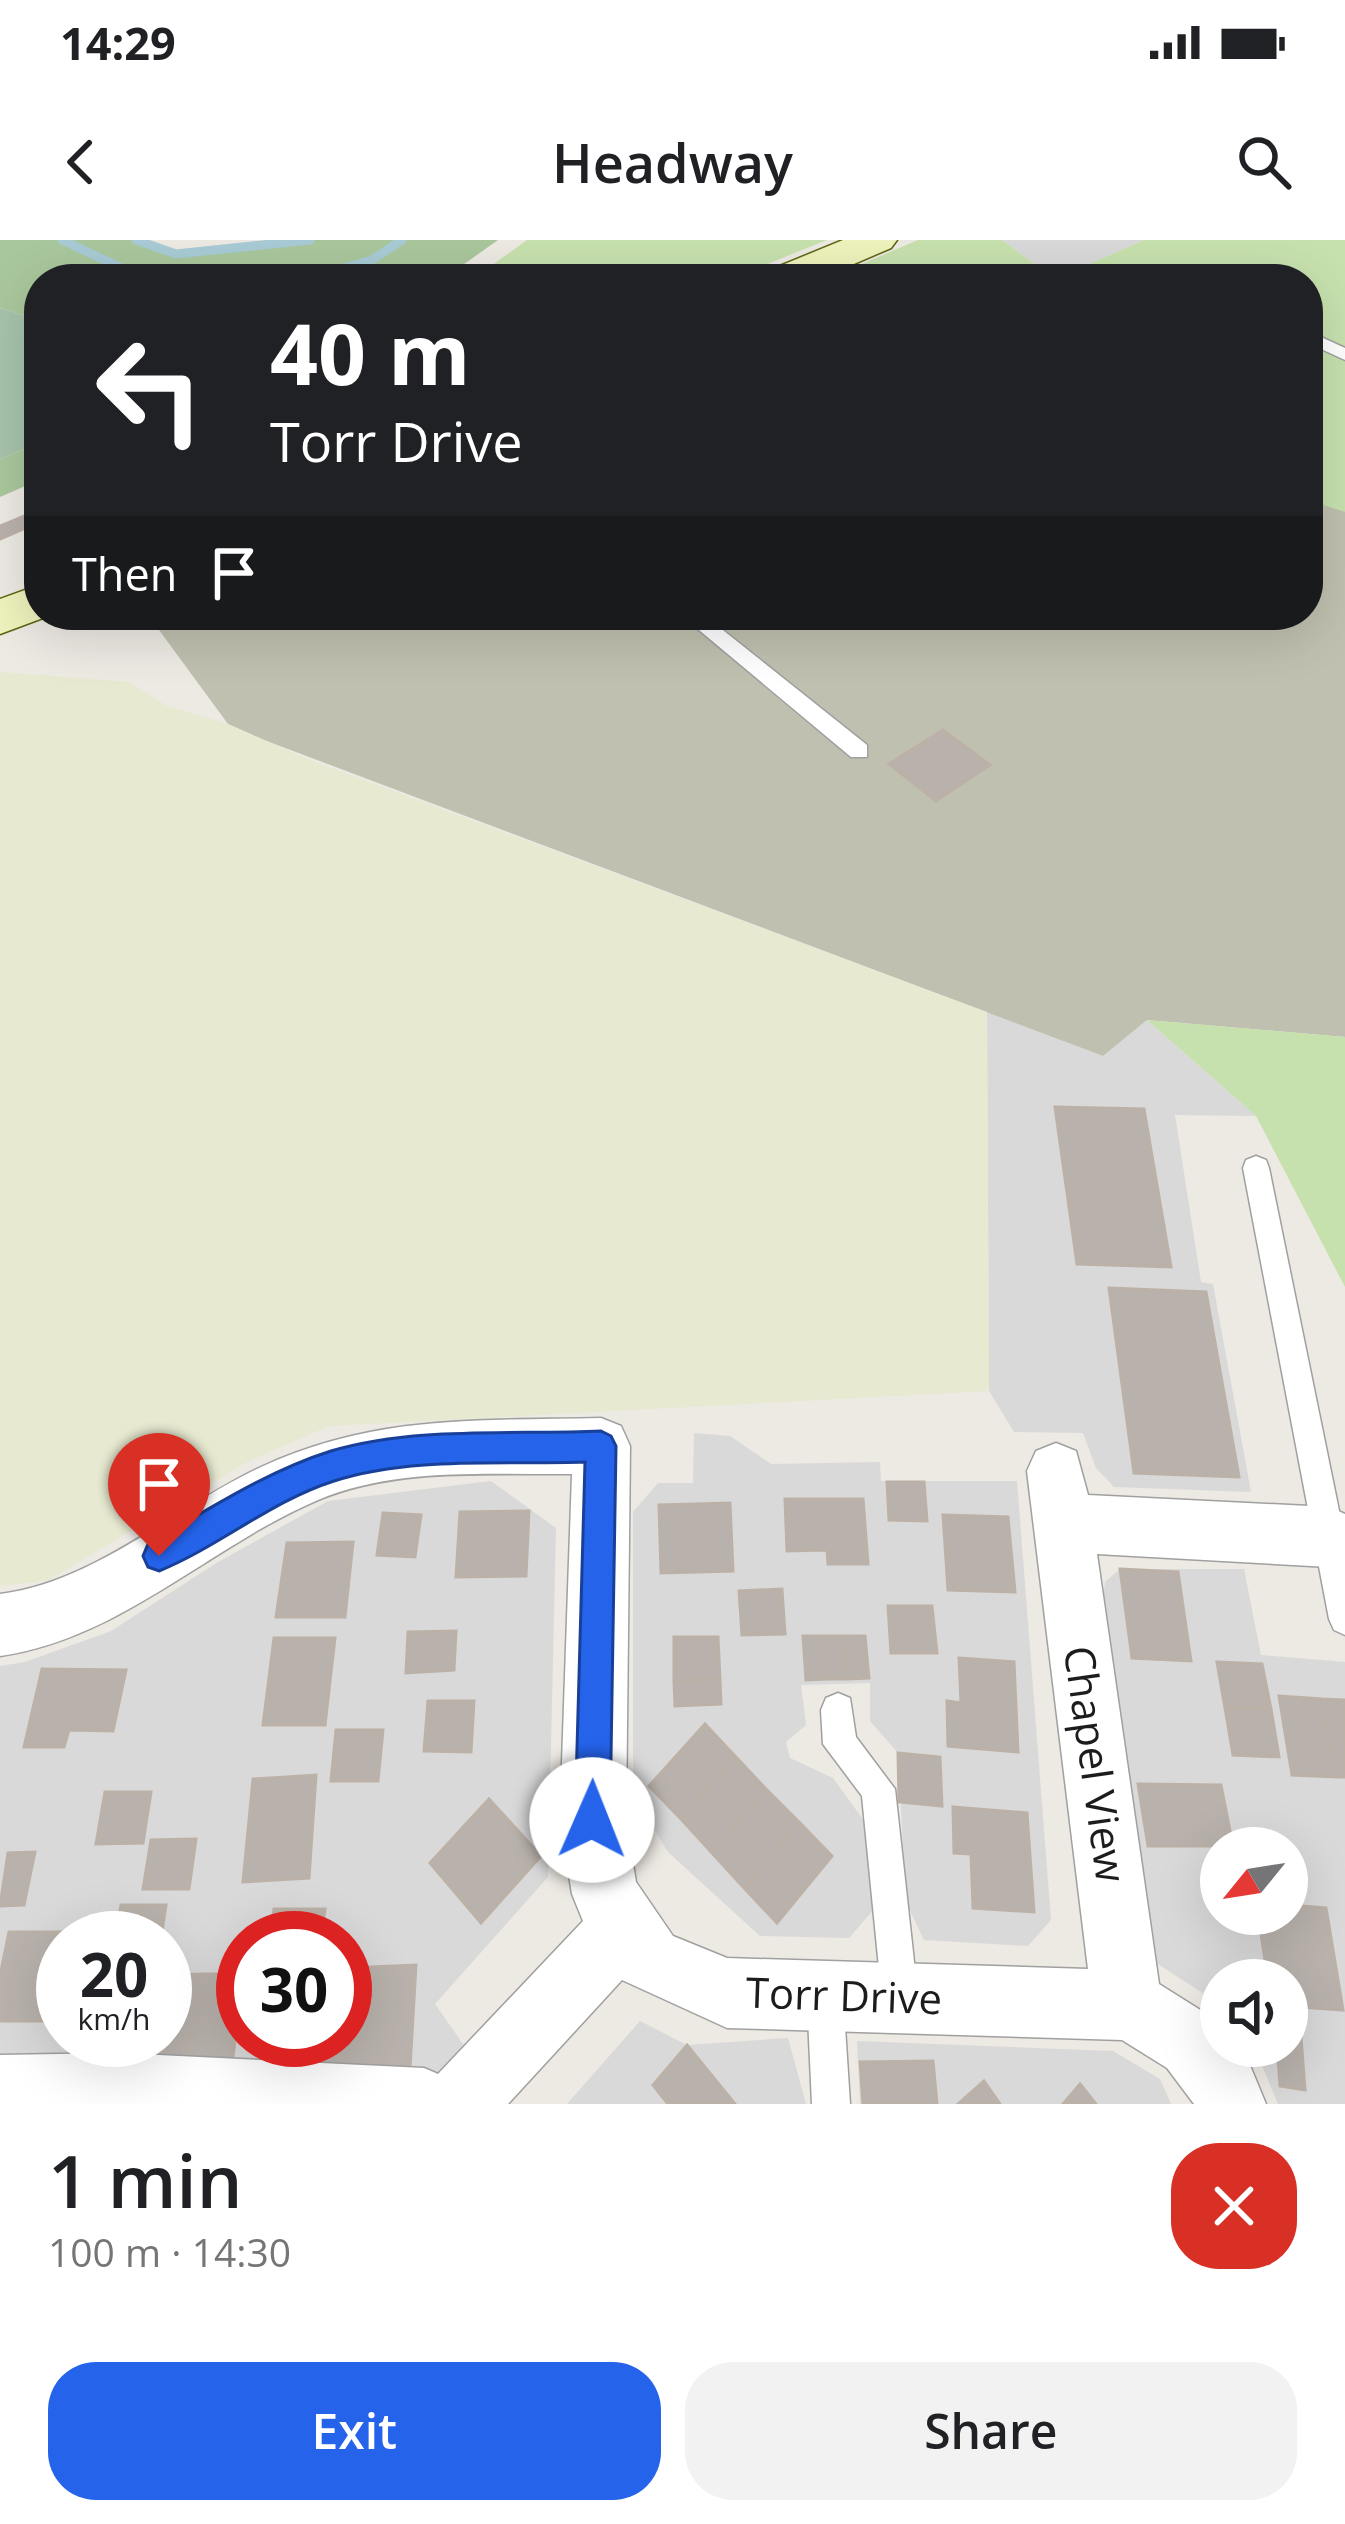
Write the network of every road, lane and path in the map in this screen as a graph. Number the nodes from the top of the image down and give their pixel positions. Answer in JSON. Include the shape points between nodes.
{"nodes":[{"id":1,"x":877,"y":240,"type":"edge"},
{"id":2,"x":820,"y":264,"type":"edge"},
{"id":3,"x":710,"y":630,"type":"edge"},
{"id":4,"x":859,"y":751,"type":"dead end"},
{"id":5,"x":1256,"y":1168,"type":"dead end"},
{"id":6,"x":1329,"y":1537,"type":"junction"},
{"id":7,"x":1345,"y":1619,"type":"edge"},
{"id":8,"x":0,"y":1625,"type":"edge"},
{"id":9,"x":838,"y":1710,"type":"dead end"},
{"id":10,"x":626,"y":1925,"type":"junction"},
{"id":11,"x":825,"y":1996,"type":"junction"},
{"id":12,"x":900,"y":1998,"type":"junction"},
{"id":13,"x":1127,"y":2005,"type":"junction"},
{"id":14,"x":0,"y":2091,"type":"edge"},
{"id":15,"x":424,"y":2104,"type":"edge"},
{"id":16,"x":459,"y":2104,"type":"edge"},
{"id":17,"x":830,"y":2104,"type":"edge"},
{"id":18,"x":1230,"y":2104,"type":"edge"}],
"edges":[{"from":1,"to":2,"type":"street"},
{"from":3,"to":4,"type":"lane"},
{"from":5,"to":6,"type":"lane"},
{"from":6,"to":7,"type":"lane"},
{"from":6,"to":13,"type":"street","name":"Chapel View","via":[[1060,1497]]},
{"from":8,"to":10,"type":"street","name":"Torr Drive","via":[[48,1616],[96,1594],[244,1506],[329,1467],[386,1454],[601,1446],[592,1820],[605,1894]]},
{"from":9,"to":12,"type":"lane","via":[[841,1744],[878,1789]]},
{"from":10,"to":11,"type":"street","name":"Torr Drive","via":[[649,1960],[727,1993]]},
{"from":10,"to":16,"type":"street"},
{"from":11,"to":12,"type":"street","name":"Torr Drive"},
{"from":11,"to":17,"type":"lane"},
{"from":12,"to":13,"type":"street","name":"Torr Drive"},
{"from":13,"to":18,"type":"street","name":"Torr Drive","via":[[1172,2027],[1226,2079]]},
{"from":14,"to":15,"type":"street"}]}
